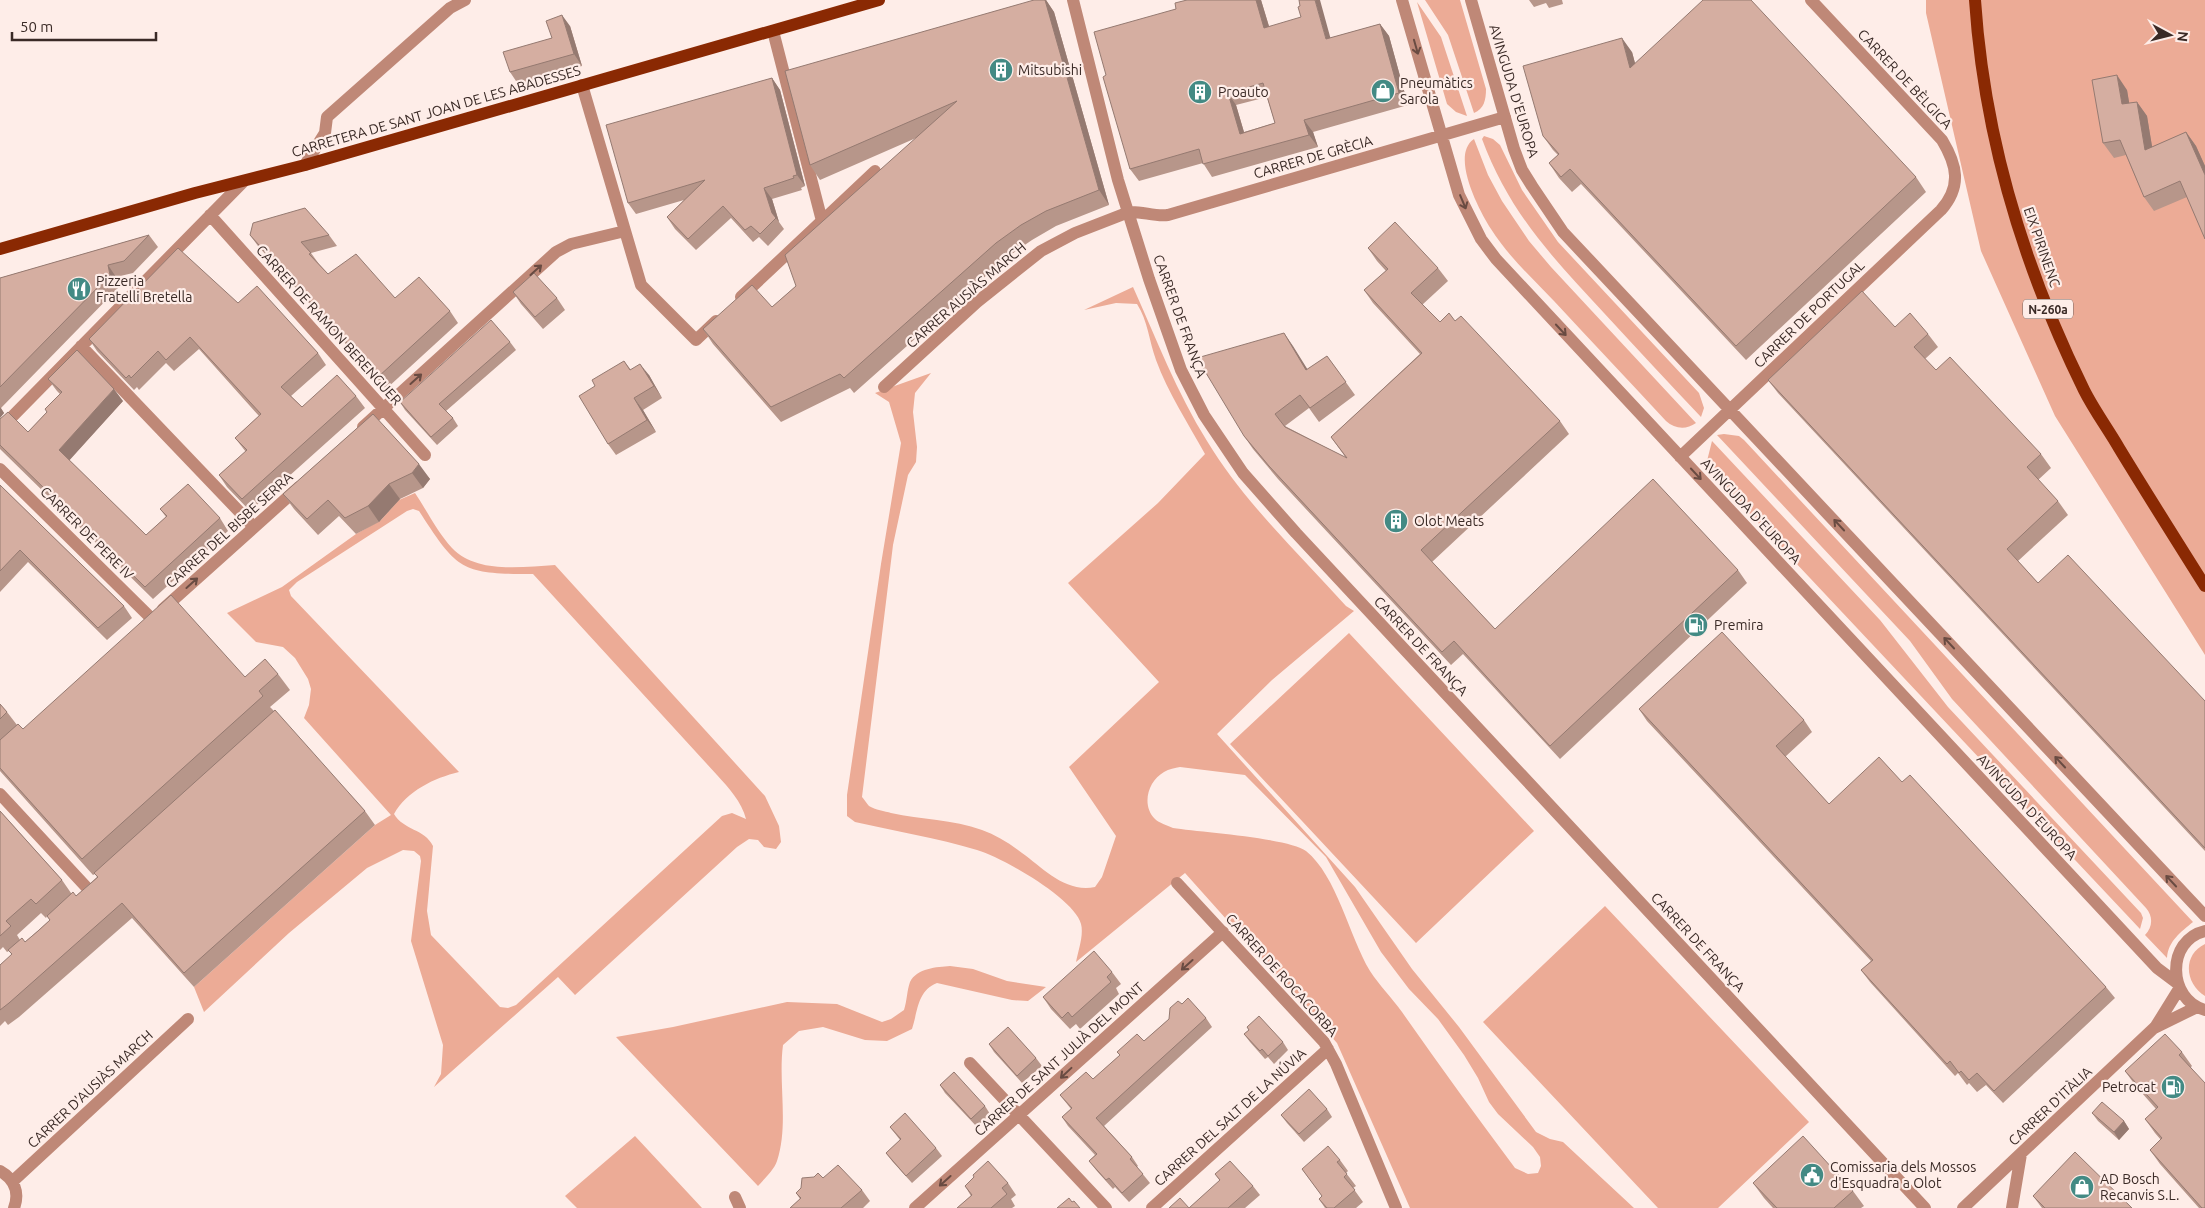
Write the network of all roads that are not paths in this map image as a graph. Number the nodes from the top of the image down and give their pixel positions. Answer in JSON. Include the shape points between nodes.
{"nodes":[{"id":1,"x":466,"y":0,"type":"edge"},
{"id":2,"x":879,"y":0,"type":"edge"},
{"id":3,"x":1073,"y":0,"type":"edge"},
{"id":4,"x":1402,"y":0,"type":"edge"},
{"id":5,"x":1471,"y":0,"type":"edge"},
{"id":6,"x":1811,"y":0,"type":"edge"},
{"id":7,"x":1975,"y":0,"type":"edge"},
{"id":8,"x":773,"y":31,"type":"junction"},
{"id":9,"x":582,"y":85,"type":"junction"},
{"id":10,"x":1505,"y":117,"type":"junction"},
{"id":11,"x":1442,"y":136,"type":"junction"},
{"id":12,"x":305,"y":165,"type":"junction"},
{"id":13,"x":875,"y":171,"type":"dead end"},
{"id":14,"x":244,"y":182,"type":"junction"},
{"id":15,"x":1954,"y":189,"type":"joint"},
{"id":16,"x":1129,"y":212,"type":"junction"},
{"id":17,"x":210,"y":215,"type":"junction"},
{"id":18,"x":822,"y":221,"type":"junction"},
{"id":19,"x":625,"y":231,"type":"junction"},
{"id":20,"x":0,"y":249,"type":"edge"},
{"id":21,"x":82,"y":346,"type":"junction"},
{"id":22,"x":884,"y":387,"type":"dead end"},
{"id":23,"x":384,"y":408,"type":"junction"},
{"id":24,"x":1731,"y":409,"type":"junction"},
{"id":25,"x":0,"y":429,"type":"edge"},
{"id":26,"x":356,"y":434,"type":"edge"},
{"id":27,"x":425,"y":455,"type":"dead end"},
{"id":28,"x":1680,"y":457,"type":"junction"},
{"id":29,"x":0,"y":469,"type":"edge"},
{"id":30,"x":308,"y":478,"type":"edge"},
{"id":31,"x":254,"y":527,"type":"junction"},
{"id":32,"x":2205,"y":586,"type":"edge"},
{"id":33,"x":149,"y":622,"type":"joint"},
{"id":34,"x":0,"y":794,"type":"edge"},
{"id":35,"x":1177,"y":883,"type":"dead end"},
{"id":36,"x":89,"y":890,"type":"edge"},
{"id":37,"x":2205,"y":916,"type":"edge"},
{"id":38,"x":2205,"y":931,"type":"edge"},
{"id":39,"x":1224,"y":932,"type":"junction"},
{"id":40,"x":2178,"y":986,"type":"junction"},
{"id":41,"x":2202,"y":1010,"type":"edge"},
{"id":42,"x":188,"y":1019,"type":"dead end"},
{"id":43,"x":2156,"y":1026,"type":"junction"},
{"id":44,"x":1328,"y":1049,"type":"junction"},
{"id":45,"x":970,"y":1063,"type":"dead end"},
{"id":46,"x":1020,"y":1116,"type":"junction"},
{"id":47,"x":2021,"y":1154,"type":"junction"},
{"id":48,"x":0,"y":1171,"type":"edge"},
{"id":49,"x":13,"y":1181,"type":"junction"},
{"id":50,"x":1393,"y":1206,"type":"edge"},
{"id":51,"x":14,"y":1208,"type":"edge"},
{"id":52,"x":915,"y":1208,"type":"edge"},
{"id":53,"x":1106,"y":1208,"type":"edge"},
{"id":54,"x":1152,"y":1208,"type":"edge"},
{"id":55,"x":1925,"y":1208,"type":"edge"},
{"id":56,"x":1963,"y":1208,"type":"edge"},
{"id":57,"x":2012,"y":1208,"type":"edge"}],
"edges":[{"from":1,"to":12,"type":"street","via":[[450,8],[327,117],[325,133]]},
{"from":2,"to":8,"type":"main road","name":"CARRETERA DE SANT JOAN DE LES ABADESSES"},
{"from":3,"to":16,"type":"street","name":"CARRER DE FRANÇA"},
{"from":4,"to":11,"type":"street","name":"AVINGUDA D'EUROPA","one_way":true},
{"from":5,"to":10,"type":"street","name":"AVINGUDA D'EUROPA"},
{"from":6,"to":15,"type":"street","name":"CARRER DE BÈLGICA","via":[[1942,140],[1956,175]]},
{"from":7,"to":32,"type":"main road","name":"EIX PIRINENC","number":"N-260a","via":[[1992,131],[2022,238],[2044,298],[2085,391]]},
{"from":8,"to":9,"type":"main road","name":"CARRETERA DE SANT JOAN DE LES ABADESSES"},
{"from":8,"to":18,"type":"street"},
{"from":9,"to":12,"type":"main road","name":"CARRETERA DE SANT JOAN DE LES ABADESSES"},
{"from":9,"to":19,"type":"street"},
{"from":10,"to":11,"type":"street","name":"CARRER DE GRÈCIA"},
{"from":10,"to":24,"type":"street","name":"AVINGUDA D'EUROPA","via":[[1522,170],[1563,232]]},
{"from":11,"to":16,"type":"street","name":"CARRER DE GRÈCIA","via":[[1168,215]]},
{"from":11,"to":28,"type":"street","name":"AVINGUDA D'EUROPA","one_way":true,"via":[[1459,195],[1481,239],[1515,281]]},
{"from":12,"to":14,"type":"main road","name":"CARRETERA DE SANT JOAN DE LES ABADESSES"},
{"from":13,"to":18,"type":"street"},
{"from":14,"to":17,"type":"street"},
{"from":14,"to":20,"type":"main road","name":"CARRETERA DE SANT JOAN DE LES ABADESSES"},
{"from":15,"to":24,"type":"street","name":"CARRER DE PORTUGAL","via":[[1941,210]]},
{"from":16,"to":22,"type":"street","name":"CARRER AUSIÀS MARCH","via":[[1040,250]]},
{"from":16,"to":55,"type":"street","name":"CARRER DE FRANÇA","via":[[1181,370],[1204,415],[1243,474]]},
{"from":17,"to":21,"type":"street"},
{"from":17,"to":23,"type":"street","name":"CARRER DE RAMON BERENGUER"},
{"from":18,"to":19,"type":"street","via":[[696,340],[641,285]]},
{"from":23,"to":19,"type":"street","one_way":true,"via":[[556,252],[571,244]]},
{"from":21,"to":25,"type":"street"},
{"from":21,"to":31,"type":"street"},
{"from":23,"to":26,"type":"street"},
{"from":23,"to":27,"type":"street","name":"CARRER DE RAMON BERENGUER"},
{"from":24,"to":28,"type":"street","name":"CARRER DE PORTUGAL"},
{"from":37,"to":24,"type":"street","name":"AVINGUDA D'EUROPA","one_way":true},
{"from":28,"to":40,"type":"street","name":"AVINGUDA D'EUROPA","one_way":true,"via":[[2157,968]]},
{"from":29,"to":33,"type":"street","name":"CARRER DE PERE IV"},
{"from":30,"to":31,"type":"street","name":"CARRER DEL BISBE SERRA"},
{"from":33,"to":31,"type":"street","name":"CARRER DEL BISBE SERRA","one_way":true},
{"from":34,"to":36,"type":"street"},
{"from":35,"to":39,"type":"street","name":"CARRER DE ROCACORBA"},
{"from":38,"to":40,"type":"street","via":[[2188,941],[2179,953],[2175,968]]},
{"from":39,"to":44,"type":"street","name":"CARRER DE ROCACORBA"},
{"from":39,"to":46,"type":"street","name":"CARRER DE SANT JULIÀ DEL MONT","one_way":true},
{"from":40,"to":41,"type":"street","name":"AVINGUDA D'EUROPA","via":[[2186,998]]},
{"from":40,"to":43,"type":"street","name":"CARRER D'ITÀLIA"},
{"from":41,"to":43,"type":"street","name":"CARRER D'ITÀLIA"},
{"from":42,"to":49,"type":"street","name":"CARRER D'AUSIÀS MARCH"},
{"from":43,"to":47,"type":"street","name":"CARRER D'ITÀLIA"},
{"from":44,"to":50,"type":"street","name":"CARRER DE ROCACORBA"},
{"from":44,"to":54,"type":"street","name":"CARRER DEL SALT DE LA NÚVIA"},
{"from":45,"to":46,"type":"street"},
{"from":46,"to":52,"type":"street","name":"CARRER DE SANT JULIÀ DEL MONT","one_way":true},
{"from":46,"to":53,"type":"street"},
{"from":47,"to":56,"type":"street","name":"CARRER D'ITÀLIA"},
{"from":47,"to":57,"type":"street"},
{"from":48,"to":49,"type":"street"},
{"from":49,"to":51,"type":"street","via":[[17,1198]]}]}
